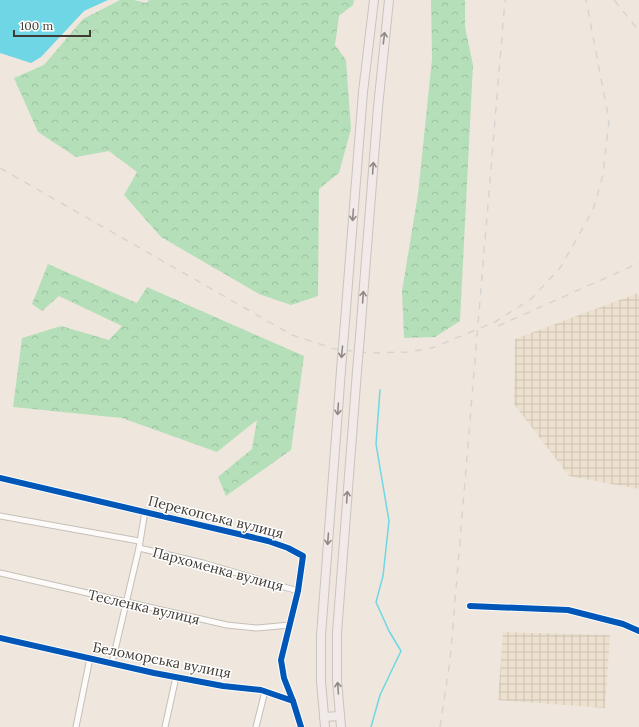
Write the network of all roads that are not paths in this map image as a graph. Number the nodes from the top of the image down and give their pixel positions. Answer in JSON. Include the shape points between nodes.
{"nodes":[{"id":1,"x":374,"y":0,"type":"edge"},
{"id":2,"x":389,"y":0,"type":"edge"},
{"id":3,"x":0,"y":478,"type":"edge"},
{"id":4,"x":145,"y":511,"type":"junction"},
{"id":5,"x":0,"y":516,"type":"edge"},
{"id":6,"x":139,"y":541,"type":"junction"},
{"id":7,"x":139,"y":548,"type":"junction"},
{"id":8,"x":0,"y":573,"type":"edge"},
{"id":9,"x":298,"y":591,"type":"junction"},
{"id":10,"x":127,"y":604,"type":"junction"},
{"id":11,"x":470,"y":606,"type":"dead end"},
{"id":12,"x":290,"y":625,"type":"junction"},
{"id":13,"x":639,"y":631,"type":"edge"},
{"id":14,"x":0,"y":638,"type":"edge"},
{"id":15,"x":90,"y":658,"type":"junction"},
{"id":16,"x":112,"y":663,"type":"junction"},
{"id":17,"x":176,"y":677,"type":"junction"},
{"id":18,"x":265,"y":691,"type":"junction"},
{"id":19,"x":293,"y":701,"type":"junction"},
{"id":20,"x":340,"y":716,"type":"junction"},
{"id":21,"x":324,"y":717,"type":"junction"},
{"id":22,"x":76,"y":727,"type":"edge"},
{"id":23,"x":165,"y":727,"type":"edge"},
{"id":24,"x":256,"y":727,"type":"edge"},
{"id":25,"x":301,"y":727,"type":"edge"},
{"id":26,"x":325,"y":727,"type":"edge"},
{"id":27,"x":341,"y":727,"type":"edge"}],
"edges":[{"from":1,"to":21,"type":"main road","one_way":true,"bridge":true,"via":[[362,99],[321,636]]},
{"from":20,"to":2,"type":"main road","one_way":true,"bridge":true,"via":[[337,633],[378,107]]},
{"from":3,"to":4,"type":"street","name":"Перекопська вулиця"},
{"from":4,"to":6,"type":"street"},
{"from":4,"to":9,"type":"street","name":"Перекопська вулиця","via":[[288,548],[303,556]]},
{"from":5,"to":6,"type":"street","name":"Пархоменка вулиця"},
{"from":6,"to":7,"type":"street"},
{"from":7,"to":9,"type":"street","name":"Пархоменка вулиця","via":[[203,563]]},
{"from":7,"to":10,"type":"street"},
{"from":8,"to":10,"type":"street","name":"Тесленка вулиця"},
{"from":9,"to":12,"type":"street","name":"Перекопська вулиця"},
{"from":10,"to":12,"type":"street","name":"Тесленка вулиця","via":[[227,625],[257,628]]},
{"from":10,"to":16,"type":"street"},
{"from":11,"to":13,"type":"street","via":[[568,610],[623,624]]},
{"from":12,"to":19,"type":"street","name":"Перекопська вулиця","via":[[281,660],[284,678]]},
{"from":14,"to":15,"type":"street","name":"Беломорська вулиця"},
{"from":15,"to":16,"type":"street","name":"Беломорська вулиця"},
{"from":15,"to":22,"type":"street"},
{"from":16,"to":17,"type":"street","name":"Беломорська вулиця"},
{"from":17,"to":18,"type":"street","name":"Беломорська вулиця"},
{"from":17,"to":23,"type":"street"},
{"from":18,"to":19,"type":"street","name":"Беломорська вулиця"},
{"from":18,"to":24,"type":"street"},
{"from":19,"to":25,"type":"street"},
{"from":20,"to":21,"type":"main road"},
{"from":20,"to":27,"type":"main road"},
{"from":21,"to":26,"type":"main road"}]}
